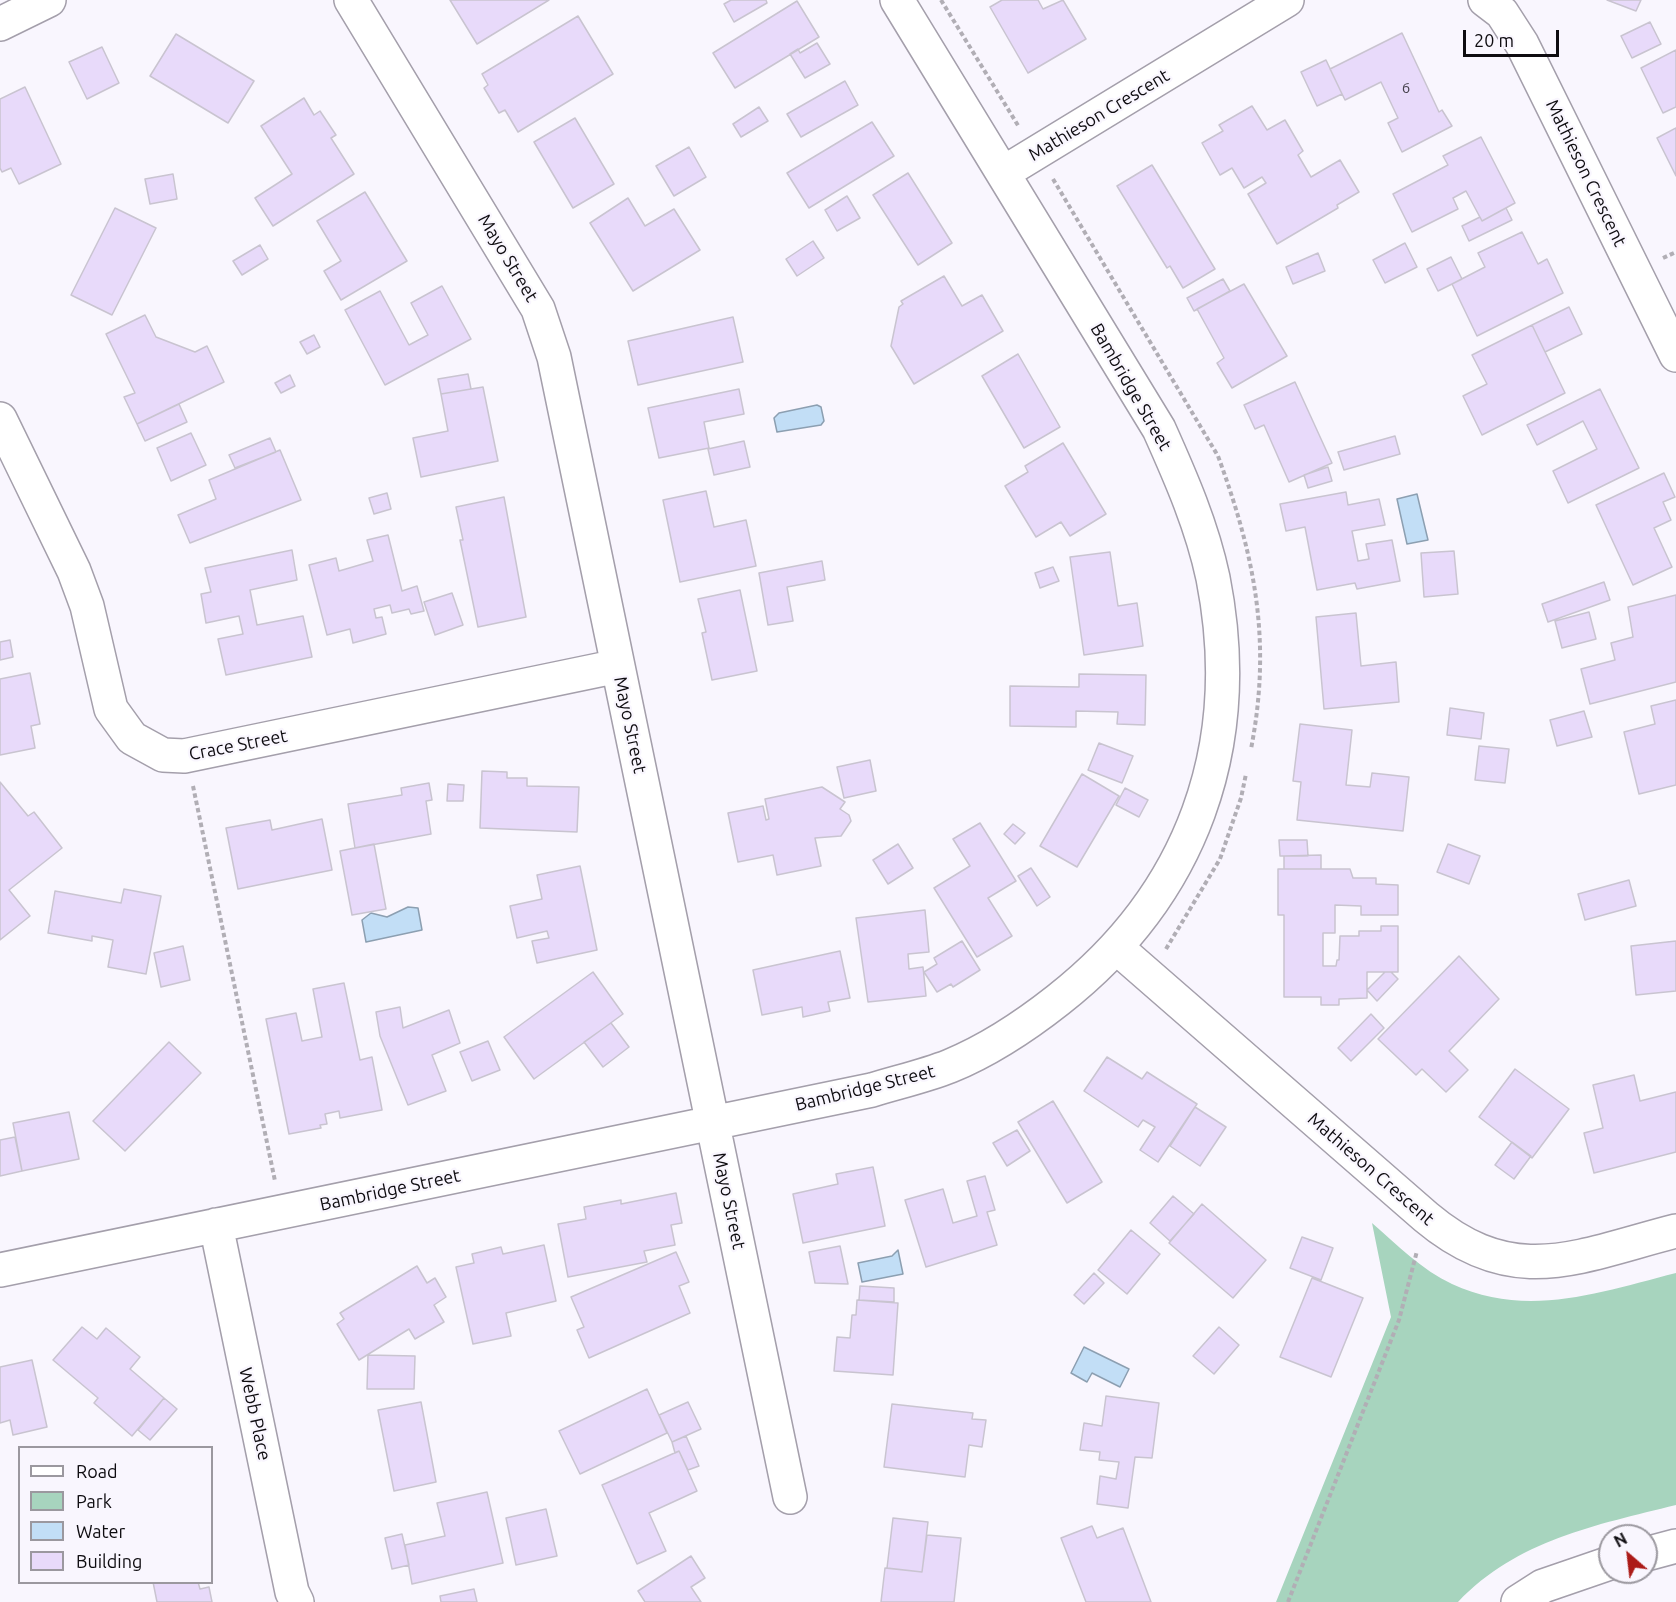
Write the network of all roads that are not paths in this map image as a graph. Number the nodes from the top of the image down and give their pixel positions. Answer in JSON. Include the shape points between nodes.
{"nodes":[{"id":1,"x":49,"y":0,"type":"edge"},
{"id":2,"x":351,"y":0,"type":"edge"},
{"id":3,"x":897,"y":0,"type":"edge"},
{"id":4,"x":1287,"y":0,"type":"edge"},
{"id":5,"x":1485,"y":0,"type":"edge"},
{"id":6,"x":0,"y":24,"type":"edge"},
{"id":7,"x":1003,"y":173,"type":"junction"},
{"id":8,"x":1676,"y":355,"type":"edge"},
{"id":9,"x":0,"y":419,"type":"edge"},
{"id":10,"x":618,"y":666,"type":"junction"},
{"id":11,"x":1116,"y":947,"type":"junction"},
{"id":12,"x":712,"y":1123,"type":"junction"},
{"id":13,"x":216,"y":1225,"type":"junction"},
{"id":14,"x":1676,"y":1231,"type":"edge"},
{"id":15,"x":0,"y":1270,"type":"edge"},
{"id":16,"x":790,"y":1497,"type":"dead end"},
{"id":17,"x":1676,"y":1546,"type":"edge"},
{"id":18,"x":1658,"y":1551,"type":"edge"},
{"id":19,"x":1598,"y":1567,"type":"edge"},
{"id":20,"x":297,"y":1602,"type":"edge"},
{"id":21,"x":1518,"y":1602,"type":"edge"}],
"edges":[{"from":1,"to":6,"type":"street"},
{"from":2,"to":10,"type":"street","name":"Mayo Street","via":[[538,309],[554,357]]},
{"from":3,"to":7,"type":"street","name":"Bambridge Street"},
{"from":4,"to":7,"type":"street","name":"Mathieson Crescent"},
{"from":5,"to":8,"type":"street","name":"Mathieson Crescent","via":[[1502,13],[1522,44]]},
{"from":7,"to":11,"type":"street","name":"Bambridge Street","via":[[1159,429],[1192,502],[1213,578],[1222,655],[1219,730],[1203,801],[1176,866],[1138,923]]},
{"from":9,"to":10,"type":"street","name":"Crace Street","via":[[74,572],[87,606],[111,709],[132,738],[163,755],[186,756]]},
{"from":10,"to":12,"type":"street","name":"Mayo Street"},
{"from":11,"to":12,"type":"street","name":"Bambridge Street","via":[[1087,977],[1022,1028],[951,1066],[872,1090]]},
{"from":11,"to":14,"type":"street","name":"Mathieson Crescent","via":[[1426,1217],[1474,1249],[1513,1262],[1551,1263]]},
{"from":12,"to":13,"type":"street","name":"Bambridge Street"},
{"from":12,"to":16,"type":"street","name":"Mayo Street"},
{"from":13,"to":15,"type":"street","name":"Bambridge Street"},
{"from":13,"to":20,"type":"street","name":"Webb Place"},
{"from":17,"to":18,"type":"street"},
{"from":19,"to":21,"type":"street","via":[[1544,1586]]}]}
